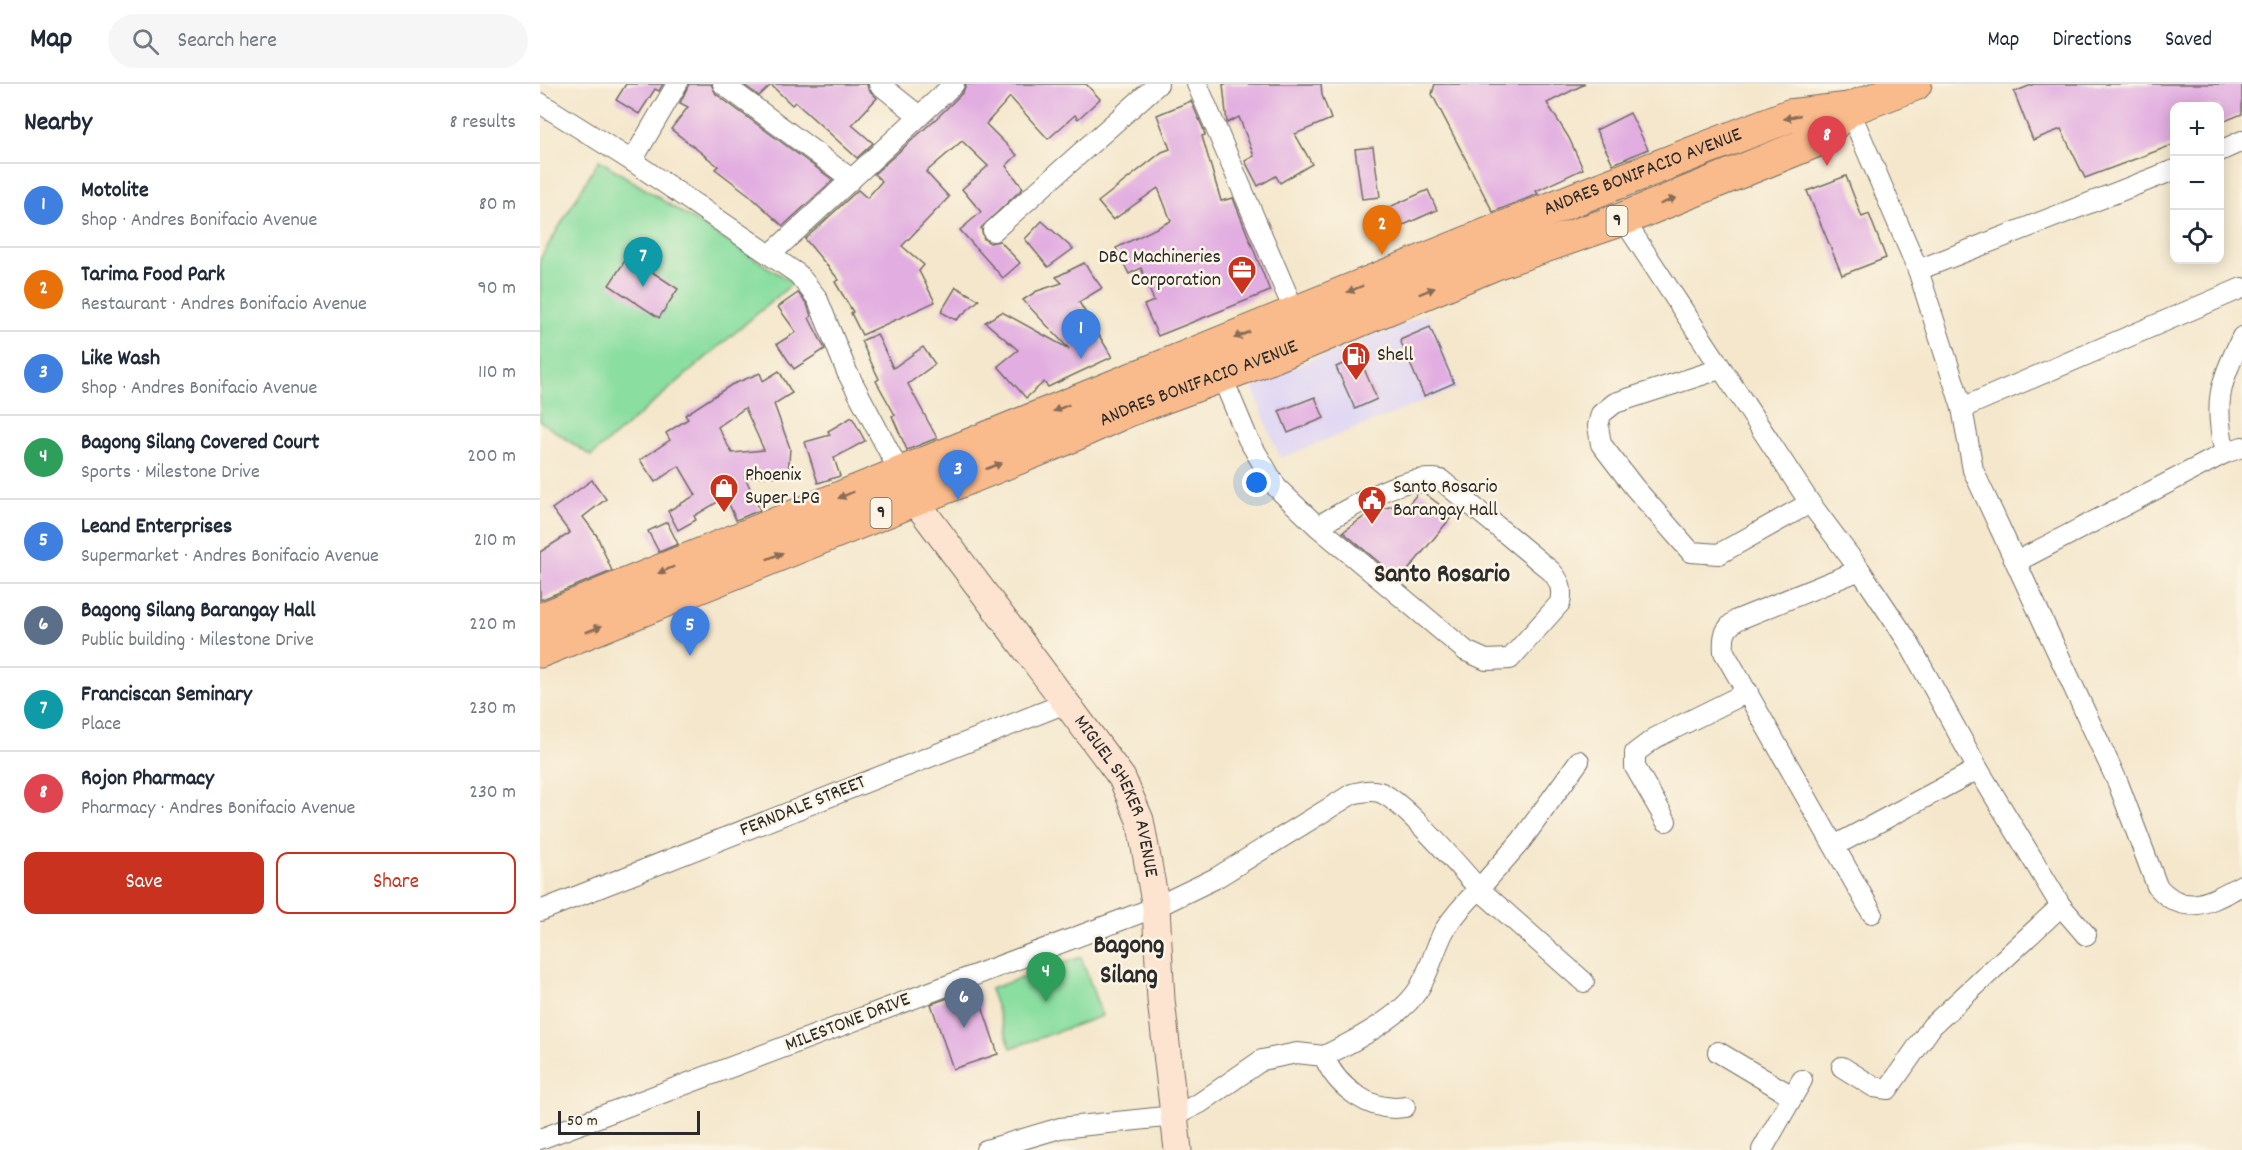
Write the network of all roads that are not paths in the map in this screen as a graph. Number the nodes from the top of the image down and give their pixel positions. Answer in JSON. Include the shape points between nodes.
{"nodes":[{"id":1,"x":677,"y":84,"type":"edge"},
{"id":2,"x":723,"y":84,"type":"edge"},
{"id":3,"x":879,"y":84,"type":"edge"},
{"id":4,"x":954,"y":84,"type":"edge"},
{"id":5,"x":1158,"y":84,"type":"edge"},
{"id":6,"x":1197,"y":84,"type":"edge"},
{"id":7,"x":1915,"y":84,"type":"edge"},
{"id":8,"x":540,"y":104,"type":"edge"},
{"id":9,"x":1849,"y":108,"type":"junction"},
{"id":10,"x":918,"y":116,"type":"junction"},
{"id":11,"x":2242,"y":141,"type":"edge"},
{"id":12,"x":2224,"y":149,"type":"edge"},
{"id":13,"x":632,"y":161,"type":"junction"},
{"id":14,"x":2170,"y":172,"type":"edge"},
{"id":15,"x":850,"y":178,"type":"junction"},
{"id":16,"x":1623,"y":219,"type":"junction"},
{"id":17,"x":993,"y":231,"type":"dead end"},
{"id":18,"x":771,"y":254,"type":"junction"},
{"id":19,"x":1918,"y":270,"type":"junction"},
{"id":20,"x":2242,"y":288,"type":"edge"},
{"id":21,"x":1301,"y":327,"type":"junction"},
{"id":22,"x":2242,"y":337,"type":"edge"},
{"id":23,"x":1720,"y":369,"type":"junction"},
{"id":24,"x":1222,"y":377,"type":"junction"},
{"id":25,"x":1962,"y":408,"type":"junction"},
{"id":26,"x":2234,"y":450,"type":"edge"},
{"id":27,"x":906,"y":485,"type":"junction"},
{"id":28,"x":1810,"y":503,"type":"junction"},
{"id":29,"x":1317,"y":526,"type":"junction"},
{"id":30,"x":2016,"y":562,"type":"junction"},
{"id":31,"x":1860,"y":570,"type":"junction"},
{"id":32,"x":540,"y":620,"type":"edge"},
{"id":33,"x":540,"y":651,"type":"edge"},
{"id":34,"x":1748,"y":692,"type":"junction"},
{"id":35,"x":1066,"y":703,"type":"junction"},
{"id":36,"x":1579,"y":761,"type":"dead end"},
{"id":37,"x":1978,"y":769,"type":"junction"},
{"id":38,"x":1666,"y":821,"type":"dead end"},
{"id":39,"x":1836,"y":845,"type":"junction"},
{"id":40,"x":2242,"y":885,"type":"edge"},
{"id":41,"x":1479,"y":889,"type":"junction"},
{"id":42,"x":2061,"y":906,"type":"junction"},
{"id":43,"x":1156,"y":907,"type":"junction"},
{"id":44,"x":540,"y":911,"type":"edge"},
{"id":45,"x":1872,"y":913,"type":"dead end"},
{"id":46,"x":2086,"y":935,"type":"dead end"},
{"id":47,"x":1584,"y":982,"type":"dead end"},
{"id":48,"x":1718,"y":1053,"type":"dead end"},
{"id":49,"x":1324,"y":1056,"type":"junction"},
{"id":50,"x":1842,"y":1067,"type":"dead end"},
{"id":51,"x":1405,"y":1107,"type":"dead end"},
{"id":52,"x":1174,"y":1116,"type":"junction"},
{"id":53,"x":540,"y":1139,"type":"edge"},
{"id":54,"x":986,"y":1150,"type":"edge"},
{"id":55,"x":1178,"y":1150,"type":"edge"},
{"id":56,"x":1762,"y":1150,"type":"edge"}],
"edges":[{"from":1,"to":13,"type":"street"},
{"from":2,"to":15,"type":"street"},
{"from":3,"to":10,"type":"street"},
{"from":4,"to":10,"type":"street"},
{"from":5,"to":17,"type":"street"},
{"from":6,"to":21,"type":"street"},
{"from":7,"to":9,"type":"highway","name":"ANDRES BONIFACIO AVENUE","number":"9"},
{"from":8,"to":13,"type":"street"},
{"from":16,"to":9,"type":"highway","name":"ANDRES BONIFACIO AVENUE","number":"9","one_way":true,"via":[[1813,142]]},
{"from":9,"to":19,"type":"street"},
{"from":9,"to":21,"type":"highway","name":"ANDRES BONIFACIO AVENUE","number":"9","one_way":true,"via":[[1790,116],[1497,230]]},
{"from":10,"to":15,"type":"street"},
{"from":11,"to":12,"type":"street"},
{"from":13,"to":18,"type":"street"},
{"from":14,"to":19,"type":"street"},
{"from":15,"to":18,"type":"street"},
{"from":21,"to":16,"type":"highway","name":"ANDRES BONIFACIO AVENUE","number":"9","one_way":true},
{"from":16,"to":23,"type":"street"},
{"from":18,"to":27,"type":"street","via":[[798,274],[817,298],[847,372]]},
{"from":19,"to":25,"type":"street"},
{"from":20,"to":25,"type":"street"},
{"from":21,"to":24,"type":"highway","name":"ANDRES BONIFACIO AVENUE","number":"9"},
{"from":21,"to":27,"type":"highway","name":"ANDRES BONIFACIO AVENUE","number":"9","one_way":true},
{"from":22,"to":26,"type":"street","via":[[2220,390],[2219,425]]},
{"from":23,"to":28,"type":"street"},
{"from":23,"to":28,"type":"street","via":[[1615,403],[1601,414],[1601,444],[1691,552],[1719,554]]},
{"from":27,"to":24,"type":"highway","name":"ANDRES BONIFACIO AVENUE","number":"9","one_way":true,"via":[[1062,440],[1128,410]]},
{"from":24,"to":29,"type":"street","via":[[1248,439],[1277,488]]},
{"from":25,"to":30,"type":"street","via":[[1973,470]]},
{"from":26,"to":30,"type":"street"},
{"from":27,"to":32,"type":"highway","name":"ANDRES BONIFACIO AVENUE","number":"9","one_way":true},
{"from":33,"to":27,"type":"highway","name":"ANDRES BONIFACIO AVENUE","number":"9","one_way":true},
{"from":27,"to":35,"type":"street","name":"MIGUEL SHEKER AVENUE"},
{"from":28,"to":31,"type":"street"},
{"from":29,"to":29,"type":"street","via":[[1466,651],[1486,660],[1510,659],[1560,603],[1559,580],[1551,571],[1441,480],[1407,480]]},
{"from":30,"to":40,"type":"street","via":[[2118,783],[2157,886],[2167,898],[2184,904],[2205,904]]},
{"from":31,"to":34,"type":"street","via":[[1737,620],[1727,628],[1724,652]]},
{"from":31,"to":37,"type":"street","via":[[1906,640]]},
{"from":34,"to":38,"type":"street","via":[[1655,738],[1635,753],[1635,767]]},
{"from":34,"to":39,"type":"street"},
{"from":35,"to":43,"type":"street","name":"MIGUEL SHEKER AVENUE","via":[[1122,778],[1140,820]]},
{"from":35,"to":44,"type":"street","name":"FERNDALE STREET"},
{"from":36,"to":41,"type":"street","via":[[1521,841]]},
{"from":37,"to":39,"type":"street"},
{"from":37,"to":42,"type":"street"},
{"from":39,"to":45,"type":"street"},
{"from":41,"to":43,"type":"street","name":"MILESTONE DRIVE","via":[[1397,804],[1380,792],[1366,790],[1352,794],[1216,878]]},
{"from":41,"to":47,"type":"street"},
{"from":41,"to":49,"type":"street","via":[[1457,911],[1443,933],[1409,1003]]},
{"from":42,"to":46,"type":"street"},
{"from":42,"to":50,"type":"street","via":[[1932,1026],[1888,1089],[1874,1087]]},
{"from":43,"to":52,"type":"street","name":"MIGUEL SHEKER AVENUE"},
{"from":43,"to":53,"type":"street","name":"MILESTONE DRIVE"},
{"from":48,"to":56,"type":"street","via":[[1797,1088]]},
{"from":49,"to":51,"type":"street","via":[[1329,1069],[1363,1100],[1380,1108]]},
{"from":49,"to":52,"type":"street","via":[[1298,1053],[1262,1060]]},
{"from":52,"to":54,"type":"street","via":[[1060,1128]]},
{"from":52,"to":55,"type":"street","name":"MIGUEL SHEKER AVENUE"}]}
